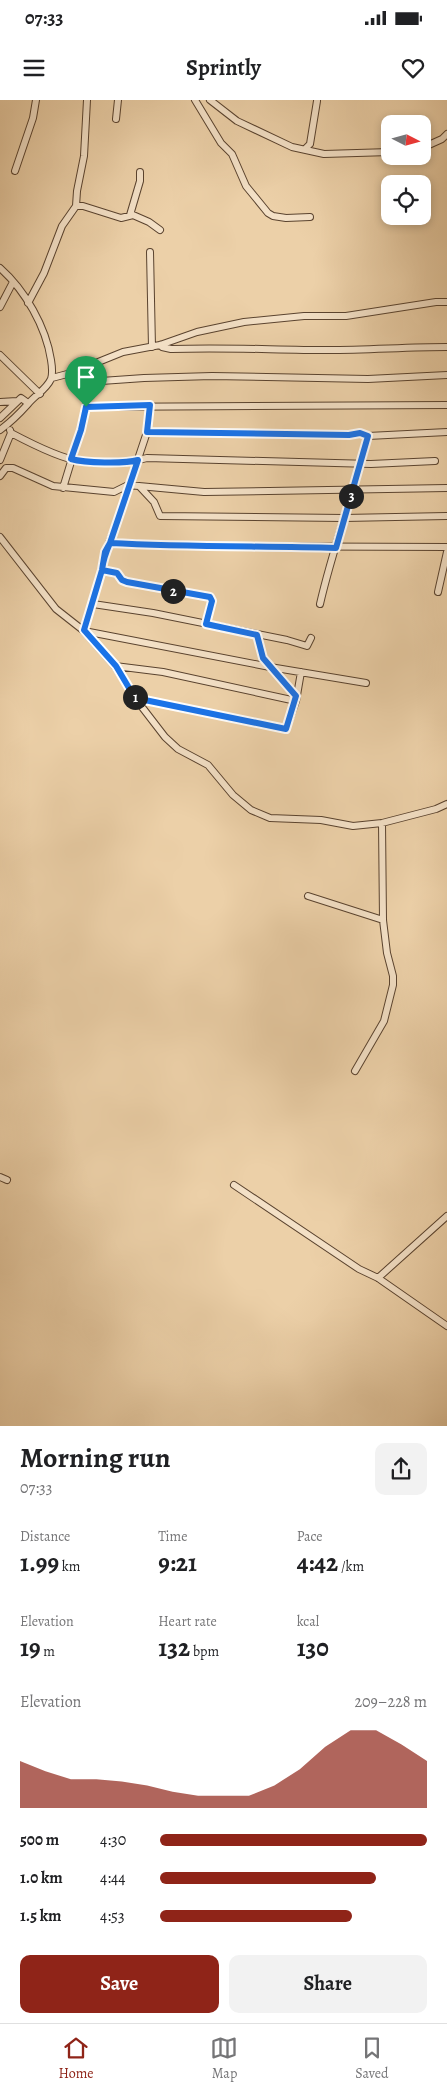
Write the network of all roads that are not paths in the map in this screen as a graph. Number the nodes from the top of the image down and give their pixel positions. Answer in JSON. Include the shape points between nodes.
{"nodes":[{"id":1,"x":36,"y":100,"type":"edge"},
{"id":2,"x":87,"y":100,"type":"edge"},
{"id":3,"x":118,"y":100,"type":"edge"},
{"id":4,"x":195,"y":100,"type":"edge"},
{"id":5,"x":210,"y":100,"type":"edge"},
{"id":6,"x":316,"y":101,"type":"dead end"},
{"id":7,"x":116,"y":119,"type":"dead end"},
{"id":8,"x":447,"y":134,"type":"edge"},
{"id":9,"x":431,"y":144,"type":"edge"},
{"id":10,"x":305,"y":149,"type":"junction"},
{"id":11,"x":381,"y":152,"type":"edge"},
{"id":12,"x":15,"y":171,"type":"dead end"},
{"id":13,"x":140,"y":172,"type":"dead end"},
{"id":14,"x":76,"y":206,"type":"junction"},
{"id":15,"x":130,"y":215,"type":"junction"},
{"id":16,"x":310,"y":217,"type":"dead end"},
{"id":17,"x":160,"y":230,"type":"dead end"},
{"id":18,"x":150,"y":252,"type":"dead end"},
{"id":19,"x":0,"y":268,"type":"edge"},
{"id":20,"x":13,"y":282,"type":"junction"},
{"id":21,"x":447,"y":302,"type":"edge"},
{"id":22,"x":28,"y":303,"type":"junction"},
{"id":23,"x":0,"y":307,"type":"edge"},
{"id":24,"x":160,"y":345,"type":"junction"},
{"id":25,"x":152,"y":346,"type":"junction"},
{"id":26,"x":447,"y":347,"type":"edge"},
{"id":27,"x":0,"y":355,"type":"edge"},
{"id":28,"x":86,"y":367,"type":"junction"},
{"id":29,"x":447,"y":375,"type":"edge"},
{"id":30,"x":52,"y":378,"type":"junction"},
{"id":31,"x":87,"y":382,"type":"junction"},
{"id":32,"x":40,"y":394,"type":"junction"},
{"id":33,"x":17,"y":401,"type":"junction"},
{"id":34,"x":0,"y":402,"type":"edge"},
{"id":35,"x":28,"y":403,"type":"junction"},
{"id":36,"x":150,"y":405,"type":"junction"},
{"id":37,"x":447,"y":405,"type":"edge"},
{"id":38,"x":86,"y":407,"type":"junction"},
{"id":39,"x":0,"y":418,"type":"edge"},
{"id":40,"x":8,"y":425,"type":"junction"},
{"id":41,"x":0,"y":430,"type":"edge"},
{"id":42,"x":147,"y":432,"type":"junction"},
{"id":43,"x":447,"y":432,"type":"edge"},
{"id":44,"x":11,"y":433,"type":"junction"},
{"id":45,"x":368,"y":436,"type":"junction"},
{"id":46,"x":71,"y":459,"type":"junction"},
{"id":47,"x":0,"y":460,"type":"edge"},
{"id":48,"x":138,"y":460,"type":"junction"},
{"id":49,"x":435,"y":461,"type":"dead end"},
{"id":50,"x":361,"y":463,"type":"junction"},
{"id":51,"x":0,"y":476,"type":"edge"},
{"id":52,"x":128,"y":485,"type":"junction"},
{"id":53,"x":140,"y":487,"type":"junction"},
{"id":54,"x":63,"y":488,"type":"junction"},
{"id":55,"x":447,"y":488,"type":"edge"},
{"id":56,"x":352,"y":491,"type":"junction"},
{"id":57,"x":446,"y":517,"type":"edge"},
{"id":58,"x":344,"y":518,"type":"junction"},
{"id":59,"x":0,"y":537,"type":"edge"},
{"id":60,"x":110,"y":543,"type":"junction"},
{"id":61,"x":447,"y":547,"type":"edge"},
{"id":62,"x":336,"y":548,"type":"junction"},
{"id":63,"x":447,"y":552,"type":"edge"},
{"id":64,"x":102,"y":570,"type":"junction"},
{"id":65,"x":438,"y":592,"type":"dead end"},
{"id":66,"x":93,"y":604,"type":"junction"},
{"id":67,"x":320,"y":604,"type":"dead end"},
{"id":68,"x":206,"y":624,"type":"junction"},
{"id":69,"x":84,"y":630,"type":"junction"},
{"id":70,"x":257,"y":635,"type":"junction"},
{"id":71,"x":311,"y":638,"type":"dead end"},
{"id":72,"x":116,"y":666,"type":"junction"},
{"id":73,"x":270,"y":667,"type":"junction"},
{"id":74,"x":301,"y":672,"type":"junction"},
{"id":75,"x":283,"y":683,"type":"junction"},
{"id":76,"x":366,"y":683,"type":"dead end"},
{"id":77,"x":135,"y":698,"type":"junction"},
{"id":78,"x":283,"y":698,"type":"junction"},
{"id":79,"x":296,"y":699,"type":"junction"},
{"id":80,"x":447,"y":804,"type":"edge"},
{"id":81,"x":382,"y":823,"type":"junction"},
{"id":82,"x":308,"y":896,"type":"dead end"},
{"id":83,"x":383,"y":920,"type":"junction"},
{"id":84,"x":355,"y":1071,"type":"dead end"},
{"id":85,"x":0,"y":1177,"type":"edge"},
{"id":86,"x":7,"y":1180,"type":"dead end"},
{"id":87,"x":234,"y":1185,"type":"dead end"},
{"id":88,"x":447,"y":1216,"type":"edge"},
{"id":89,"x":378,"y":1278,"type":"junction"},
{"id":90,"x":447,"y":1326,"type":"edge"}],
"edges":[{"from":1,"to":12,"type":"street"},
{"from":2,"to":14,"type":"street","via":[[84,156]]},
{"from":3,"to":7,"type":"street"},
{"from":4,"to":16,"type":"street","via":[[221,143],[232,154],[246,186],[268,213],[286,218]]},
{"from":5,"to":10,"type":"street","via":[[246,126],[292,147]]},
{"from":6,"to":10,"type":"street","via":[[310,144]]},
{"from":8,"to":9,"type":"street"},
{"from":10,"to":11,"type":"street","via":[[324,154]]},
{"from":13,"to":15,"type":"street"},
{"from":14,"to":15,"type":"street","via":[[121,218]]},
{"from":14,"to":22,"type":"street","via":[[62,226],[44,273]]},
{"from":15,"to":17,"type":"street"},
{"from":18,"to":25,"type":"street"},
{"from":19,"to":20,"type":"street"},
{"from":20,"to":22,"type":"street"},
{"from":20,"to":23,"type":"street"},
{"from":21,"to":24,"type":"street","via":[[346,316],[259,320],[197,332]]},
{"from":22,"to":30,"type":"street","via":[[43,328]]},
{"from":24,"to":25,"type":"street"},
{"from":24,"to":26,"type":"street","via":[[171,349],[389,350],[409,346],[426,349]]},
{"from":25,"to":28,"type":"street","via":[[123,352]]},
{"from":27,"to":32,"type":"street"},
{"from":28,"to":30,"type":"street"},
{"from":28,"to":31,"type":"street"},
{"from":29,"to":31,"type":"street","via":[[368,379],[212,376]]},
{"from":30,"to":32,"type":"street"},
{"from":31,"to":38,"type":"street"},
{"from":32,"to":35,"type":"street"},
{"from":33,"to":34,"type":"street"},
{"from":33,"to":35,"type":"street","via":[[23,398]]},
{"from":33,"to":39,"type":"street"},
{"from":35,"to":40,"type":"street"},
{"from":36,"to":37,"type":"street"},
{"from":36,"to":38,"type":"street"},
{"from":36,"to":42,"type":"street"},
{"from":38,"to":46,"type":"street"},
{"from":40,"to":41,"type":"street"},
{"from":40,"to":44,"type":"street"},
{"from":42,"to":45,"type":"street","via":[[360,433]]},
{"from":42,"to":48,"type":"street"},
{"from":43,"to":45,"type":"street"},
{"from":44,"to":46,"type":"street"},
{"from":44,"to":47,"type":"street"},
{"from":45,"to":50,"type":"street"},
{"from":46,"to":48,"type":"street","via":[[130,463]]},
{"from":46,"to":54,"type":"street"},
{"from":48,"to":50,"type":"street"},
{"from":48,"to":52,"type":"street"},
{"from":49,"to":50,"type":"street"},
{"from":50,"to":56,"type":"street"},
{"from":51,"to":54,"type":"street","via":[[6,468],[13,468]]},
{"from":52,"to":53,"type":"street"},
{"from":52,"to":54,"type":"street","via":[[114,492]]},
{"from":52,"to":60,"type":"street"},
{"from":53,"to":56,"type":"street","via":[[204,492]]},
{"from":53,"to":58,"type":"street","via":[[154,502],[160,516]]},
{"from":55,"to":56,"type":"street"},
{"from":56,"to":58,"type":"street"},
{"from":57,"to":58,"type":"street"},
{"from":58,"to":62,"type":"street"},
{"from":59,"to":69,"type":"street","via":[[56,609]]},
{"from":60,"to":62,"type":"street"},
{"from":60,"to":64,"type":"street"},
{"from":61,"to":62,"type":"street"},
{"from":62,"to":67,"type":"street"},
{"from":63,"to":65,"type":"street"},
{"from":64,"to":66,"type":"street"},
{"from":64,"to":68,"type":"street","via":[[117,573],[127,582],[210,597],[212,601]]},
{"from":66,"to":68,"type":"street"},
{"from":66,"to":69,"type":"street"},
{"from":68,"to":70,"type":"street"},
{"from":69,"to":72,"type":"street"},
{"from":69,"to":73,"type":"street"},
{"from":70,"to":71,"type":"street","via":[[307,646]]},
{"from":70,"to":73,"type":"street","via":[[261,654]]},
{"from":72,"to":77,"type":"street"},
{"from":72,"to":78,"type":"street","via":[[163,672]]},
{"from":73,"to":74,"type":"street"},
{"from":73,"to":75,"type":"street"},
{"from":74,"to":76,"type":"street"},
{"from":74,"to":79,"type":"street"},
{"from":75,"to":78,"type":"street"},
{"from":75,"to":79,"type":"street"},
{"from":77,"to":79,"type":"street","via":[[286,729]]},
{"from":77,"to":81,"type":"street","via":[[166,738],[178,749],[208,765],[234,795],[260,815],[279,820],[321,820],[353,826]]},
{"from":78,"to":79,"type":"street"},
{"from":80,"to":81,"type":"street"},
{"from":81,"to":83,"type":"street"},
{"from":82,"to":83,"type":"street"},
{"from":83,"to":84,"type":"street","via":[[393,976],[391,999],[379,1030]]},
{"from":85,"to":86,"type":"street"},
{"from":87,"to":89,"type":"street","via":[[358,1270]]},
{"from":88,"to":89,"type":"street"},
{"from":89,"to":90,"type":"street"}]}
